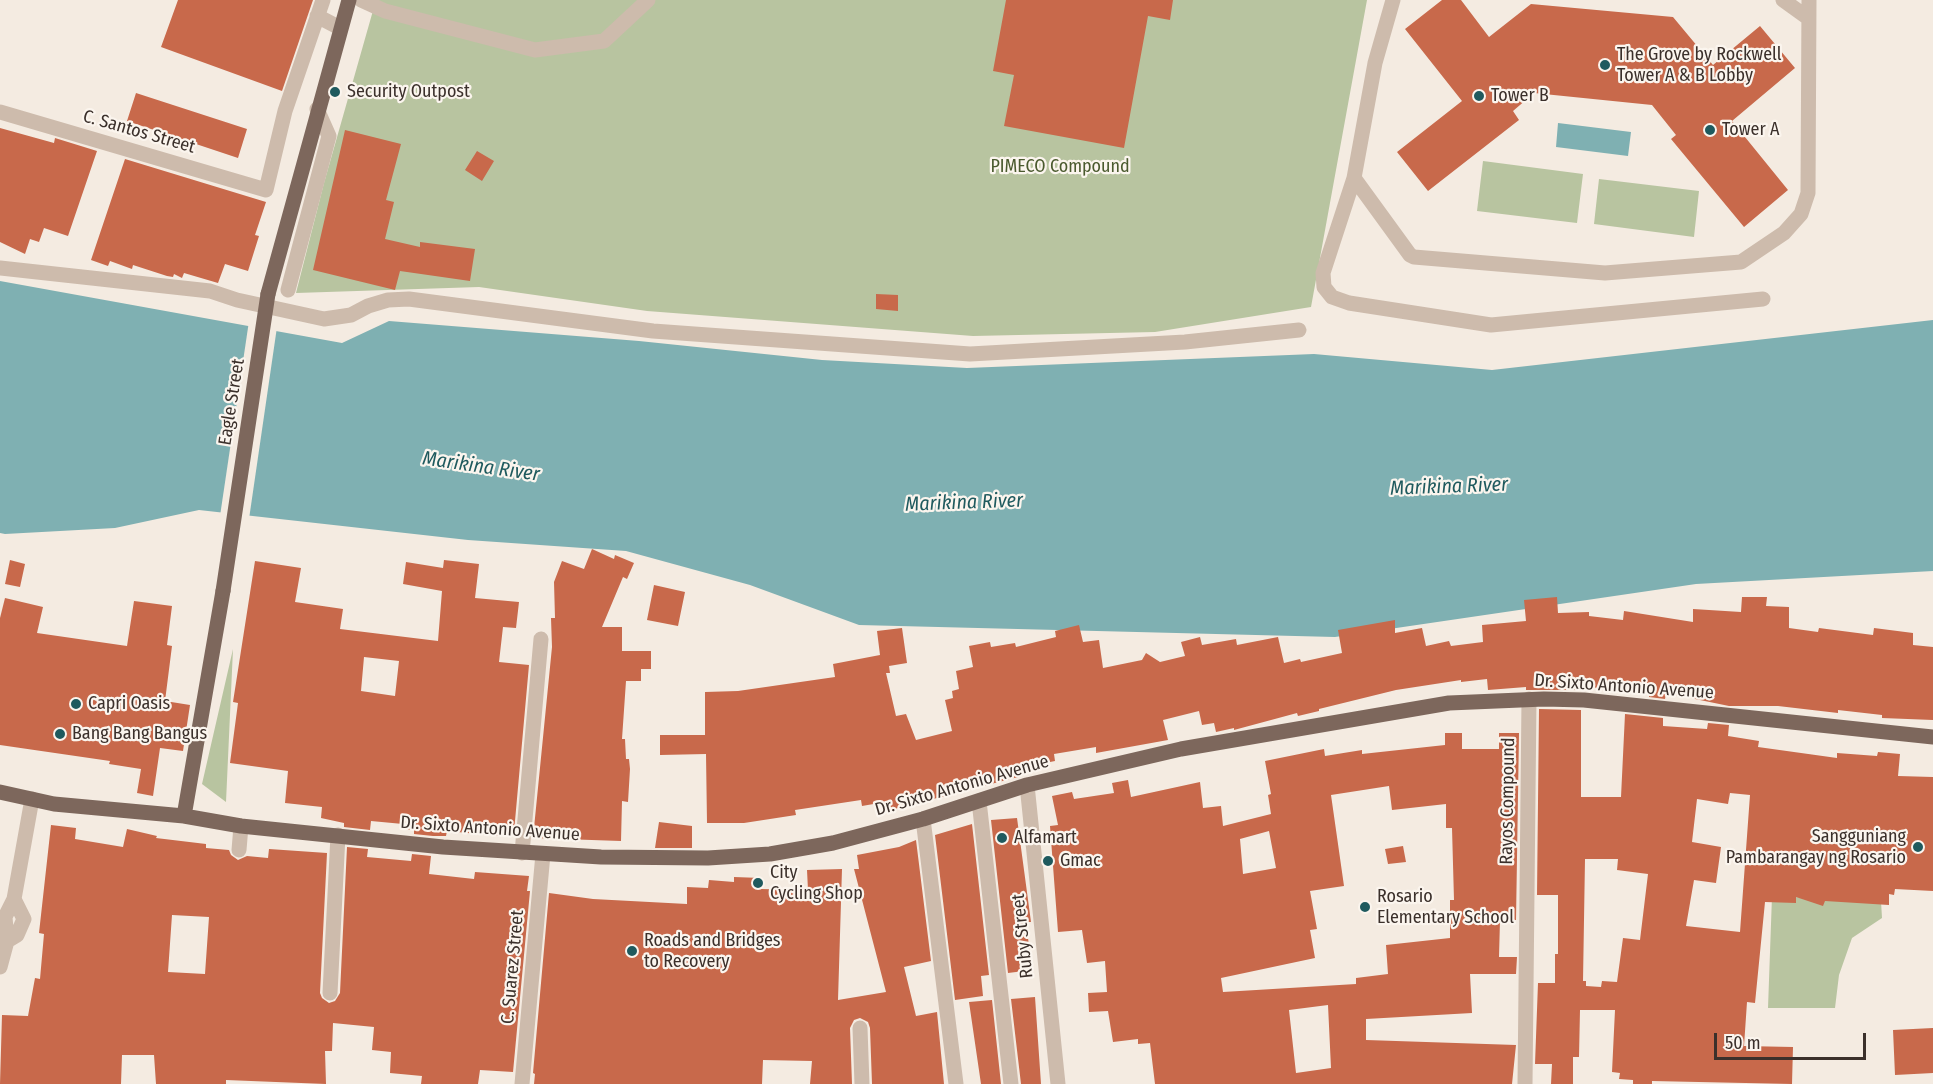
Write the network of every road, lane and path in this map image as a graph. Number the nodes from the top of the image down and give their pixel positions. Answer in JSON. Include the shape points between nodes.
{"nodes":[{"id":1,"x":323,"y":0,"type":"edge"},
{"id":2,"x":349,"y":0,"type":"edge"},
{"id":3,"x":361,"y":0,"type":"edge"},
{"id":4,"x":648,"y":0,"type":"edge"},
{"id":5,"x":1393,"y":0,"type":"edge"},
{"id":6,"x":1783,"y":0,"type":"edge"},
{"id":7,"x":1809,"y":0,"type":"edge"},
{"id":8,"x":317,"y":16,"type":"junction"},
{"id":9,"x":1808,"y":18,"type":"junction"},
{"id":10,"x":339,"y":28,"type":"junction"},
{"id":11,"x":317,"y":109,"type":"junction"},
{"id":12,"x":0,"y":112,"type":"edge"},
{"id":13,"x":1354,"y":178,"type":"junction"},
{"id":14,"x":0,"y":268,"type":"edge"},
{"id":15,"x":288,"y":290,"type":"dead end"},
{"id":16,"x":1762,"y":300,"type":"dead end"},
{"id":17,"x":1299,"y":330,"type":"dead end"},
{"id":18,"x":541,"y":639,"type":"dead end"},
{"id":19,"x":1529,"y":699,"type":"junction"},
{"id":20,"x":1933,"y":737,"type":"edge"},
{"id":21,"x":1027,"y":785,"type":"junction"},
{"id":22,"x":0,"y":792,"type":"edge"},
{"id":23,"x":32,"y":799,"type":"junction"},
{"id":24,"x":979,"y":801,"type":"junction"},
{"id":25,"x":184,"y":816,"type":"junction"},
{"id":26,"x":923,"y":819,"type":"junction"},
{"id":27,"x":242,"y":826,"type":"junction"},
{"id":28,"x":338,"y":835,"type":"junction"},
{"id":29,"x":240,"y":850,"type":"dead end"},
{"id":30,"x":522,"y":853,"type":"junction"},
{"id":31,"x":543,"y":854,"type":"junction"},
{"id":32,"x":0,"y":968,"type":"edge"},
{"id":33,"x":330,"y":993,"type":"dead end"},
{"id":34,"x":860,"y":1028,"type":"dead end"},
{"id":35,"x":522,"y":1084,"type":"edge"},
{"id":36,"x":862,"y":1084,"type":"edge"},
{"id":37,"x":956,"y":1084,"type":"edge"},
{"id":38,"x":1011,"y":1084,"type":"edge"},
{"id":39,"x":1058,"y":1084,"type":"edge"},
{"id":40,"x":1525,"y":1084,"type":"edge"}],
"edges":[{"from":1,"to":8,"type":"street"},
{"from":2,"to":10,"type":"main road","name":"Eagle Street"},
{"from":3,"to":4,"type":"street","via":[[385,11],[535,50],[604,41]]},
{"from":5,"to":13,"type":"street","via":[[1375,63]]},
{"from":6,"to":9,"type":"street"},
{"from":7,"to":9,"type":"street"},
{"from":8,"to":10,"type":"street"},
{"from":8,"to":12,"type":"street","name":"C. Santos Street","via":[[285,111],[266,190]]},
{"from":9,"to":13,"type":"street","via":[[1808,193],[1801,214],[1784,233],[1741,262],[1605,273],[1414,257]]},
{"from":10,"to":11,"type":"main road","name":"Eagle Street"},
{"from":11,"to":15,"type":"street","via":[[329,136]]},
{"from":11,"to":25,"type":"main road","name":"Eagle Street","bridge":true,"via":[[268,294]]},
{"from":13,"to":16,"type":"street","via":[[1323,273],[1324,287],[1332,297],[1349,303],[1491,325]]},
{"from":14,"to":17,"type":"street","via":[[210,291],[324,319],[351,315],[388,300],[409,299],[653,331],[970,354],[1185,342]]},
{"from":18,"to":30,"type":"street"},
{"from":19,"to":20,"type":"main road","name":"Dr. Sixto Antonio Avenue","via":[[1620,703]]},
{"from":19,"to":21,"type":"main road","name":"Dr. Sixto Antonio Avenue","via":[[1449,703],[1340,720],[1181,748]]},
{"from":19,"to":40,"type":"street","name":"Rayos Compound"},
{"from":21,"to":24,"type":"main road","name":"Dr. Sixto Antonio Avenue"},
{"from":21,"to":39,"type":"street","name":"Ruby Street"},
{"from":22,"to":23,"type":"main road","name":"Dr. Sixto Antonio Avenue"},
{"from":23,"to":25,"type":"main road","name":"Dr. Sixto Antonio Avenue"},
{"from":23,"to":32,"type":"street","via":[[14,899],[24,919],[17,935],[7,941]]},
{"from":24,"to":26,"type":"main road","name":"Dr. Sixto Antonio Avenue"},
{"from":24,"to":38,"type":"street"},
{"from":25,"to":27,"type":"main road","name":"Dr. Sixto Antonio Avenue"},
{"from":26,"to":31,"type":"main road","name":"Dr. Sixto Antonio Avenue","via":[[833,843],[770,854],[664,859]]},
{"from":26,"to":37,"type":"street"},
{"from":27,"to":28,"type":"main road","name":"Dr. Sixto Antonio Avenue"},
{"from":27,"to":29,"type":"street"},
{"from":28,"to":30,"type":"main road","name":"Dr. Sixto Antonio Avenue"},
{"from":28,"to":33,"type":"street"},
{"from":30,"to":31,"type":"main road","name":"Dr. Sixto Antonio Avenue"},
{"from":31,"to":35,"type":"street","name":"C. Suarez Street"},
{"from":34,"to":36,"type":"street"}]}
